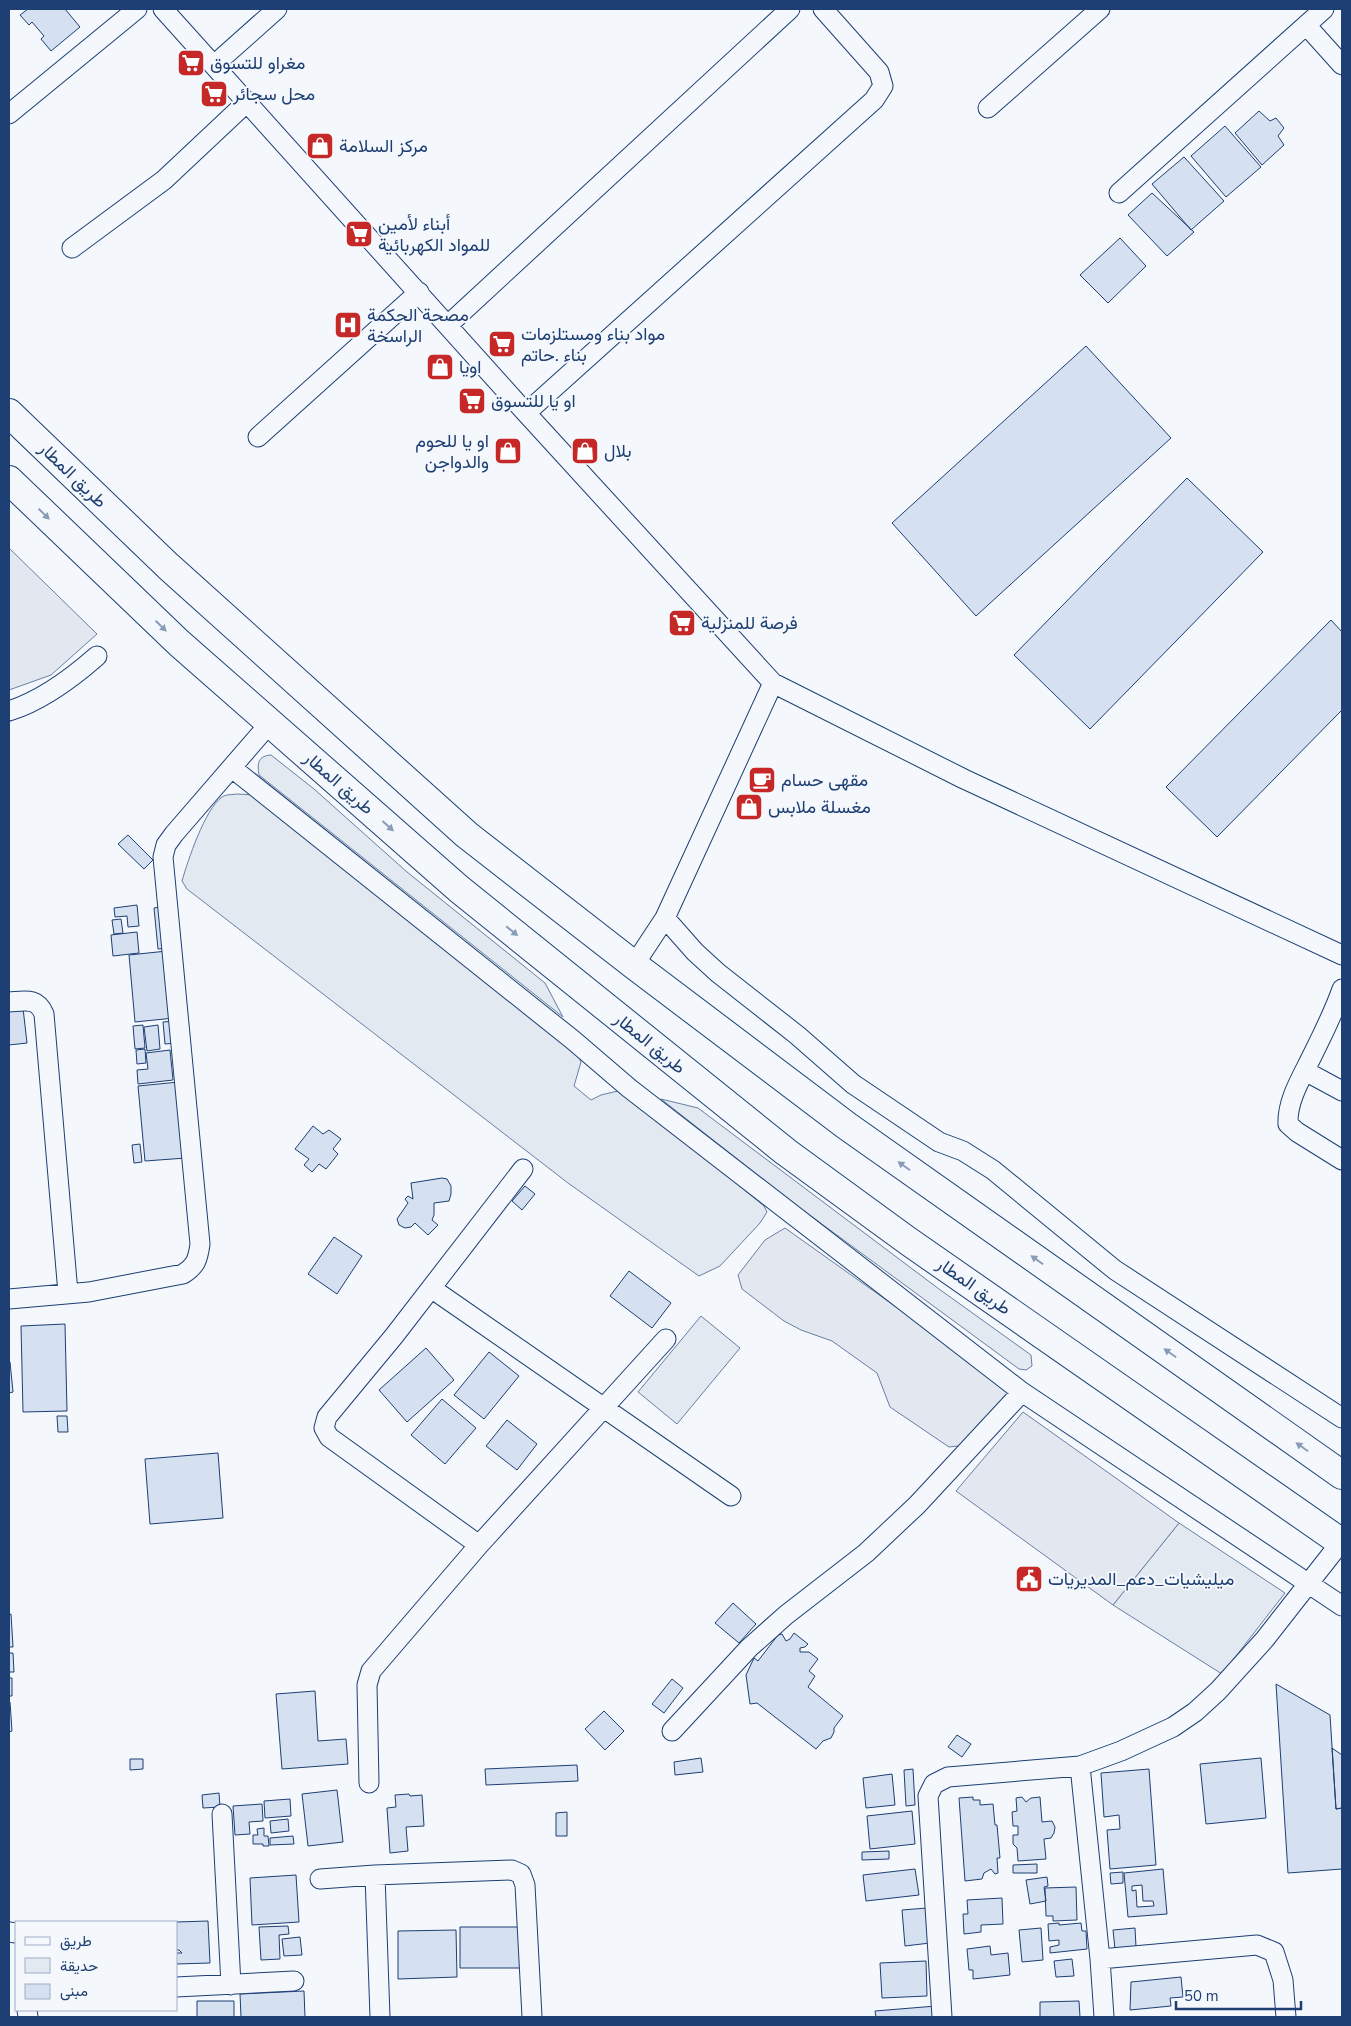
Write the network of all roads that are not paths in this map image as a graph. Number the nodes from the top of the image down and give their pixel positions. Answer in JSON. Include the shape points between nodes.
{"nodes":[{"id":1,"x":136,"y":9,"type":"edge"},
{"id":2,"x":163,"y":9,"type":"edge"},
{"id":3,"x":277,"y":9,"type":"edge"},
{"id":4,"x":790,"y":9,"type":"edge"},
{"id":5,"x":823,"y":9,"type":"edge"},
{"id":6,"x":1100,"y":9,"type":"edge"},
{"id":7,"x":1324,"y":9,"type":"edge"},
{"id":8,"x":1306,"y":25,"type":"junction"},
{"id":9,"x":214,"y":65,"type":"junction"},
{"id":10,"x":1342,"y":65,"type":"edge"},
{"id":11,"x":248,"y":102,"type":"junction"},
{"id":12,"x":988,"y":108,"type":"dead end"},
{"id":13,"x":9,"y":114,"type":"edge"},
{"id":14,"x":1120,"y":193,"type":"dead end"},
{"id":15,"x":72,"y":248,"type":"dead end"},
{"id":16,"x":419,"y":292,"type":"junction"},
{"id":17,"x":448,"y":325,"type":"junction"},
{"id":18,"x":9,"y":413,"type":"edge"},
{"id":19,"x":526,"y":413,"type":"junction"},
{"id":20,"x":258,"y":437,"type":"dead end"},
{"id":21,"x":9,"y":480,"type":"edge"},
{"id":22,"x":98,"y":656,"type":"dead end"},
{"id":23,"x":773,"y":683,"type":"junction"},
{"id":24,"x":9,"y":711,"type":"edge"},
{"id":25,"x":270,"y":723,"type":"junction"},
{"id":26,"x":232,"y":768,"type":"junction"},
{"id":27,"x":665,"y":918,"type":"junction"},
{"id":28,"x":1342,"y":956,"type":"edge"},
{"id":29,"x":634,"y":965,"type":"junction"},
{"id":30,"x":1342,"y":989,"type":"edge"},
{"id":31,"x":9,"y":1002,"type":"edge"},
{"id":32,"x":1305,"y":1071,"type":"junction"},
{"id":33,"x":1342,"y":1091,"type":"edge"},
{"id":34,"x":1342,"y":1160,"type":"edge"},
{"id":35,"x":523,"y":1169,"type":"dead end"},
{"id":36,"x":431,"y":1288,"type":"junction"},
{"id":37,"x":68,"y":1293,"type":"junction"},
{"id":38,"x":9,"y":1299,"type":"edge"},
{"id":39,"x":666,"y":1339,"type":"dead end"},
{"id":40,"x":1022,"y":1392,"type":"junction"},
{"id":41,"x":602,"y":1408,"type":"junction"},
{"id":42,"x":1342,"y":1418,"type":"edge"},
{"id":43,"x":1342,"y":1475,"type":"edge"},
{"id":44,"x":731,"y":1496,"type":"dead end"},
{"id":45,"x":1342,"y":1542,"type":"edge"},
{"id":46,"x":478,"y":1545,"type":"junction"},
{"id":47,"x":1308,"y":1583,"type":"junction"},
{"id":48,"x":1342,"y":1606,"type":"edge"},
{"id":49,"x":672,"y":1730,"type":"dead end"},
{"id":50,"x":1080,"y":1766,"type":"junction"},
{"id":51,"x":369,"y":1783,"type":"dead end"},
{"id":52,"x":222,"y":1814,"type":"dead end"},
{"id":53,"x":375,"y":1875,"type":"junction"},
{"id":54,"x":320,"y":1879,"type":"dead end"},
{"id":55,"x":1100,"y":1959,"type":"junction"},
{"id":56,"x":294,"y":1981,"type":"dead end"},
{"id":57,"x":231,"y":1984,"type":"junction"},
{"id":58,"x":178,"y":1987,"type":"edge"},
{"id":59,"x":380,"y":2017,"type":"edge"},
{"id":60,"x":532,"y":2017,"type":"edge"},
{"id":61,"x":942,"y":2017,"type":"edge"},
{"id":62,"x":1104,"y":2017,"type":"edge"},
{"id":63,"x":1286,"y":2017,"type":"edge"}],
"edges":[{"from":1,"to":13,"type":"street"},
{"from":2,"to":9,"type":"street"},
{"from":3,"to":9,"type":"street"},
{"from":4,"to":17,"type":"street"},
{"from":5,"to":19,"type":"street","via":[[879,72],[883,86],[874,100]]},
{"from":6,"to":12,"type":"street"},
{"from":7,"to":8,"type":"street"},
{"from":8,"to":10,"type":"street"},
{"from":8,"to":14,"type":"street"},
{"from":9,"to":11,"type":"street"},
{"from":11,"to":15,"type":"street","via":[[164,180]]},
{"from":11,"to":16,"type":"street"},
{"from":16,"to":17,"type":"street"},
{"from":16,"to":20,"type":"street"},
{"from":17,"to":19,"type":"street"},
{"from":18,"to":29,"type":"highway","name":"طريق المطار","via":[[168,566],[467,835]]},
{"from":19,"to":23,"type":"street"},
{"from":21,"to":25,"type":"highway","name":"طريق المطار","one_way":true,"via":[[179,643]]},
{"from":22,"to":24,"type":"street","via":[[26,706]]},
{"from":23,"to":27,"type":"street"},
{"from":23,"to":28,"type":"street","via":[[964,779]]},
{"from":25,"to":26,"type":"street"},
{"from":25,"to":45,"type":"highway","name":"طريق المطار","one_way":true,"via":[[459,889],[786,1152]]},
{"from":26,"to":37,"type":"street","via":[[174,834],[163,857],[200,1244],[198,1259],[183,1274]]},
{"from":26,"to":40,"type":"street","via":[[629,1088]]},
{"from":27,"to":29,"type":"street"},
{"from":27,"to":42,"type":"street","via":[[718,974],[853,1084],[938,1142],[963,1151],[993,1170],[1115,1270]]},
{"from":43,"to":29,"type":"highway","name":"طريق المطار","one_way":true,"via":[[847,1126]]},
{"from":30,"to":32,"type":"street"},
{"from":31,"to":37,"type":"street","via":[[35,1002],[44,1014]]},
{"from":32,"to":33,"type":"street"},
{"from":32,"to":34,"type":"street","via":[[1288,1112],[1288,1124]]},
{"from":35,"to":36,"type":"street"},
{"from":36,"to":41,"type":"street"},
{"from":36,"to":46,"type":"street","via":[[327,1417],[324,1428],[329,1437]]},
{"from":37,"to":38,"type":"street"},
{"from":39,"to":41,"type":"street"},
{"from":40,"to":47,"type":"street"},
{"from":40,"to":49,"type":"street","via":[[917,1505],[866,1553],[749,1648]]},
{"from":41,"to":44,"type":"street"},
{"from":41,"to":46,"type":"street"},
{"from":45,"to":47,"type":"street"},
{"from":46,"to":51,"type":"street","via":[[368,1677]]},
{"from":47,"to":48,"type":"street"},
{"from":47,"to":50,"type":"street","via":[[1265,1639],[1195,1712],[1173,1727]]},
{"from":50,"to":55,"type":"street"},
{"from":50,"to":61,"type":"street","via":[[948,1777],[934,1784],[928,1796]]},
{"from":52,"to":57,"type":"street"},
{"from":53,"to":54,"type":"street"},
{"from":53,"to":59,"type":"street"},
{"from":53,"to":60,"type":"street","via":[[512,1870],[521,1874],[525,1885]]},
{"from":55,"to":62,"type":"street"},
{"from":55,"to":63,"type":"street","via":[[1257,1945],[1274,1952],[1284,1980]]},
{"from":56,"to":57,"type":"street"},
{"from":57,"to":58,"type":"street"}]}
